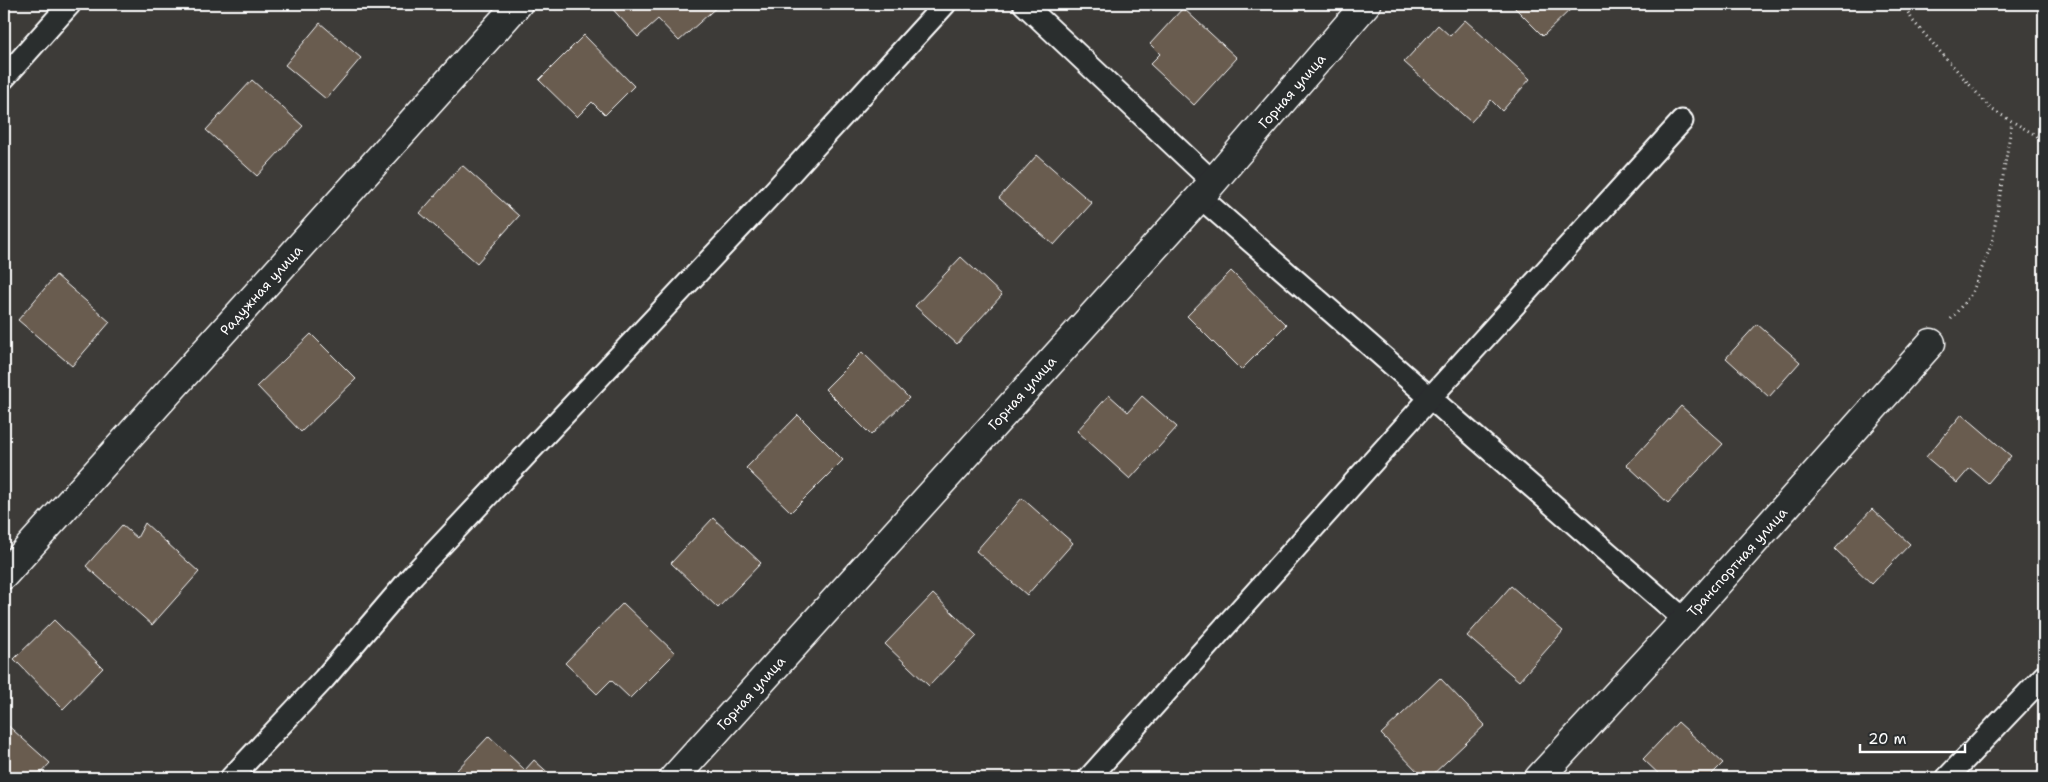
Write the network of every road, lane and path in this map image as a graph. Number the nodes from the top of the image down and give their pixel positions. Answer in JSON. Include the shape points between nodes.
{"nodes":[{"id":1,"x":70,"y":4,"type":"edge"},
{"id":2,"x":518,"y":4,"type":"edge"},
{"id":3,"x":945,"y":4,"type":"edge"},
{"id":4,"x":1024,"y":4,"type":"edge"},
{"id":5,"x":1366,"y":4,"type":"edge"},
{"id":6,"x":1903,"y":4,"type":"edge"},
{"id":7,"x":4,"y":78,"type":"edge"},
{"id":8,"x":1682,"y":121,"type":"dead end"},
{"id":9,"x":2012,"y":122,"type":"junction"},
{"id":10,"x":2044,"y":140,"type":"edge"},
{"id":11,"x":1206,"y":189,"type":"junction"},
{"id":12,"x":1932,"y":343,"type":"joint"},
{"id":13,"x":1430,"y":398,"type":"junction"},
{"id":14,"x":4,"y":576,"type":"edge"},
{"id":15,"x":1685,"y":620,"type":"junction"},
{"id":16,"x":2044,"y":676,"type":"edge"},
{"id":17,"x":231,"y":778,"type":"edge"},
{"id":18,"x":674,"y":778,"type":"edge"},
{"id":19,"x":1089,"y":778,"type":"edge"},
{"id":20,"x":1540,"y":778,"type":"edge"},
{"id":21,"x":1947,"y":778,"type":"edge"}],
"edges":[{"from":1,"to":7,"type":"lane"},
{"from":2,"to":14,"type":"street","name":"Радужная улица"},
{"from":3,"to":17,"type":"lane","via":[[413,575],[324,679]]},
{"from":4,"to":11,"type":"lane"},
{"from":5,"to":11,"type":"street","name":"Горная улица"},
{"from":6,"to":9,"type":"path","via":[[1913,21],[1991,110]]},
{"from":8,"to":13,"type":"lane"},
{"from":9,"to":10,"type":"path"},
{"from":9,"to":12,"type":"path","via":[[1992,243],[1972,293]]},
{"from":11,"to":13,"type":"lane"},
{"from":11,"to":18,"type":"street","name":"Горная улица"},
{"from":12,"to":15,"type":"street","name":"Транспортная улица"},
{"from":13,"to":15,"type":"lane"},
{"from":13,"to":19,"type":"lane"},
{"from":15,"to":20,"type":"street","name":"Транспортная улица"},
{"from":16,"to":21,"type":"lane"}]}
